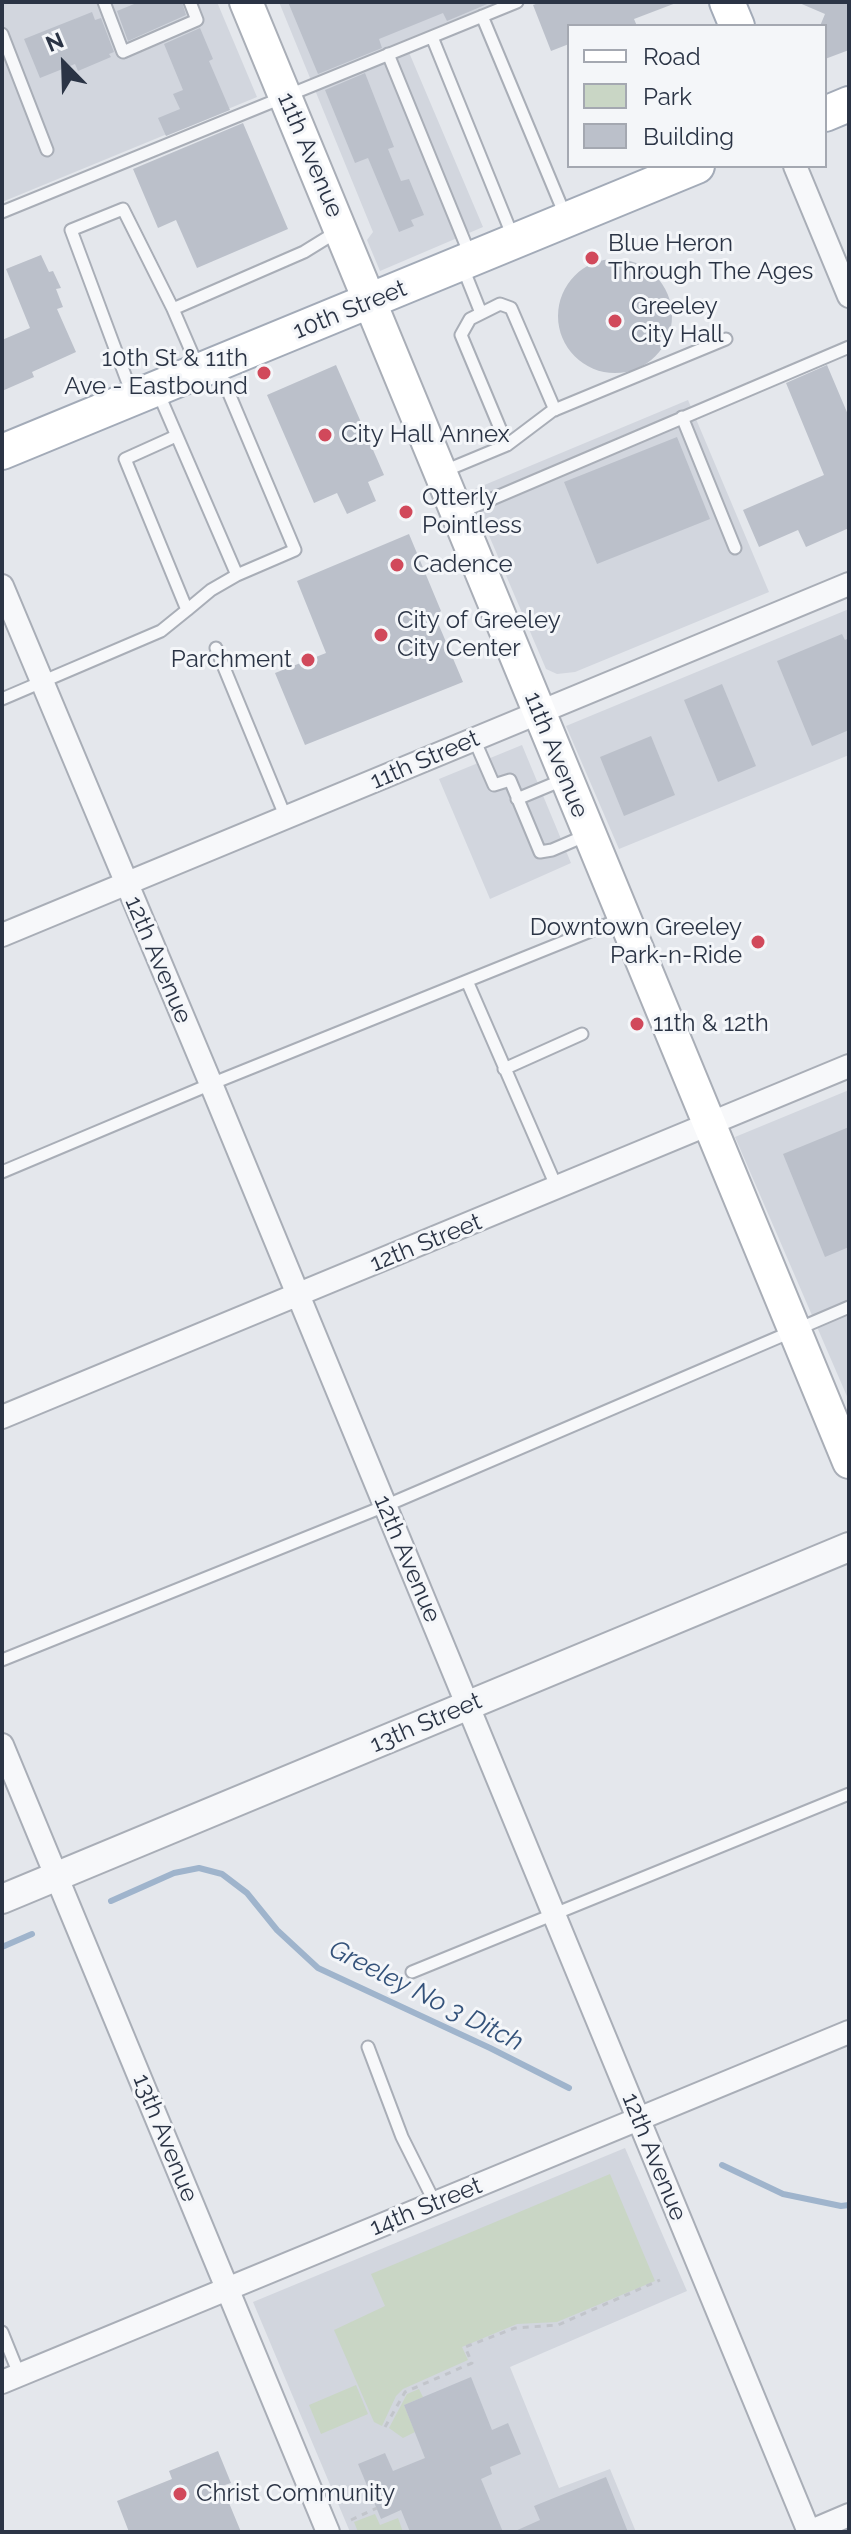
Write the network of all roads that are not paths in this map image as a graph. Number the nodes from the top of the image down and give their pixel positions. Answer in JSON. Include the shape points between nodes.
{"nodes":[{"id":1,"x":104,"y":2,"type":"edge"},
{"id":2,"x":190,"y":2,"type":"edge"},
{"id":3,"x":246,"y":2,"type":"edge"},
{"id":4,"x":516,"y":2,"type":"edge"},
{"id":5,"x":727,"y":2,"type":"edge"},
{"id":6,"x":482,"y":16,"type":"junction"},
{"id":7,"x":736,"y":24,"type":"edge"},
{"id":8,"x":2,"y":34,"type":"edge"},
{"id":9,"x":432,"y":37,"type":"junction"},
{"id":10,"x":388,"y":54,"type":"junction"},
{"id":11,"x":285,"y":96,"type":"junction"},
{"id":12,"x":849,"y":104,"type":"edge"},
{"id":13,"x":827,"y":113,"type":"edge"},
{"id":14,"x":47,"y":150,"type":"dead end"},
{"id":15,"x":692,"y":168,"type":"edge"},
{"id":16,"x":796,"y":168,"type":"edge"},
{"id":17,"x":2,"y":212,"type":"edge"},
{"id":18,"x":567,"y":219,"type":"junction"},
{"id":19,"x":341,"y":229,"type":"junction"},
{"id":20,"x":515,"y":241,"type":"junction"},
{"id":21,"x":466,"y":262,"type":"junction"},
{"id":22,"x":849,"y":296,"type":"edge"},
{"id":23,"x":372,"y":301,"type":"junction"},
{"id":24,"x":173,"y":309,"type":"junction"},
{"id":25,"x":481,"y":313,"type":"junction"},
{"id":26,"x":726,"y":339,"type":"dead end"},
{"id":27,"x":849,"y":347,"type":"edge"},
{"id":28,"x":208,"y":368,"type":"junction"},
{"id":29,"x":145,"y":394,"type":"junction"},
{"id":30,"x":555,"y":410,"type":"junction"},
{"id":31,"x":682,"y":417,"type":"junction"},
{"id":32,"x":176,"y":436,"type":"junction"},
{"id":33,"x":507,"y":445,"type":"junction"},
{"id":34,"x":2,"y":452,"type":"edge"},
{"id":35,"x":441,"y":472,"type":"junction"},
{"id":36,"x":458,"y":513,"type":"junction"},
{"id":37,"x":735,"y":548,"type":"dead end"},
{"id":38,"x":237,"y":575,"type":"junction"},
{"id":39,"x":849,"y":584,"type":"edge"},
{"id":40,"x":2,"y":586,"type":"edge"},
{"id":41,"x":187,"y":610,"type":"junction"},
{"id":42,"x":8,"y":614,"type":"edge"},
{"id":43,"x":216,"y":648,"type":"dead end"},
{"id":44,"x":42,"y":682,"type":"junction"},
{"id":45,"x":2,"y":699,"type":"edge"},
{"id":46,"x":539,"y":713,"type":"junction"},
{"id":47,"x":474,"y":739,"type":"junction"},
{"id":48,"x":566,"y":778,"type":"junction"},
{"id":49,"x":517,"y":799,"type":"junction"},
{"id":50,"x":286,"y":818,"type":"junction"},
{"id":51,"x":589,"y":834,"type":"junction"},
{"id":52,"x":126,"y":883,"type":"junction"},
{"id":53,"x":624,"y":918,"type":"junction"},
{"id":54,"x":2,"y":935,"type":"edge"},
{"id":55,"x":467,"y":981,"type":"junction"},
{"id":56,"x":582,"y":1034,"type":"dead end"},
{"id":57,"x":849,"y":1066,"type":"edge"},
{"id":58,"x":504,"y":1069,"type":"junction"},
{"id":59,"x":211,"y":1084,"type":"junction"},
{"id":60,"x":709,"y":1126,"type":"junction"},
{"id":61,"x":2,"y":1172,"type":"edge"},
{"id":62,"x":558,"y":1188,"type":"junction"},
{"id":63,"x":297,"y":1295,"type":"junction"},
{"id":64,"x":849,"y":1307,"type":"edge"},
{"id":65,"x":794,"y":1329,"type":"junction"},
{"id":66,"x":2,"y":1417,"type":"edge"},
{"id":67,"x":849,"y":1462,"type":"edge"},
{"id":68,"x":385,"y":1506,"type":"junction"},
{"id":69,"x":849,"y":1547,"type":"edge"},
{"id":70,"x":2,"y":1660,"type":"edge"},
{"id":71,"x":467,"y":1706,"type":"junction"},
{"id":72,"x":2,"y":1745,"type":"edge"},
{"id":73,"x":849,"y":1794,"type":"edge"},
{"id":74,"x":57,"y":1876,"type":"junction"},
{"id":75,"x":2,"y":1899,"type":"edge"},
{"id":76,"x":554,"y":1916,"type":"junction"},
{"id":77,"x":412,"y":1972,"type":"dead end"},
{"id":78,"x":849,"y":2033,"type":"edge"},
{"id":79,"x":368,"y":2047,"type":"dead end"},
{"id":80,"x":639,"y":2119,"type":"junction"},
{"id":81,"x":435,"y":2203,"type":"junction"},
{"id":82,"x":227,"y":2288,"type":"junction"},
{"id":83,"x":2,"y":2332,"type":"edge"},
{"id":84,"x":11,"y":2378,"type":"edge"},
{"id":85,"x":849,"y":2515,"type":"edge"},
{"id":86,"x":328,"y":2532,"type":"edge"},
{"id":87,"x":809,"y":2532,"type":"edge"}],
"edges":[{"from":1,"to":2,"type":"lane","via":[[123,52],[197,20]]},
{"from":3,"to":11,"type":"main road","name":"11th Avenue"},
{"from":4,"to":6,"type":"lane"},
{"from":5,"to":7,"type":"main road"},
{"from":6,"to":9,"type":"lane"},
{"from":6,"to":18,"type":"lane"},
{"from":8,"to":14,"type":"lane"},
{"from":9,"to":10,"type":"lane"},
{"from":9,"to":20,"type":"lane"},
{"from":10,"to":11,"type":"lane"},
{"from":10,"to":21,"type":"lane"},
{"from":11,"to":17,"type":"lane"},
{"from":11,"to":19,"type":"main road","name":"11th Avenue"},
{"from":12,"to":13,"type":"main road"},
{"from":15,"to":18,"type":"main road","name":"10th Street"},
{"from":16,"to":22,"type":"street"},
{"from":18,"to":20,"type":"main road","name":"10th Street"},
{"from":19,"to":23,"type":"main road","name":"11th Avenue"},
{"from":19,"to":24,"type":"lane","via":[[304,252]]},
{"from":20,"to":21,"type":"main road","name":"10th Street"},
{"from":21,"to":23,"type":"main road","name":"10th Street"},
{"from":21,"to":25,"type":"lane"},
{"from":23,"to":28,"type":"main road","name":"10th Street"},
{"from":23,"to":35,"type":"main road","name":"11th Avenue"},
{"from":24,"to":28,"type":"lane"},
{"from":24,"to":29,"type":"lane","via":[[123,209],[71,230]]},
{"from":25,"to":30,"type":"lane","via":[[500,304],[511,308]]},
{"from":25,"to":33,"type":"lane","via":[[467,322],[461,335]]},
{"from":26,"to":30,"type":"lane"},
{"from":27,"to":31,"type":"lane"},
{"from":28,"to":29,"type":"main road","name":"10th Street"},
{"from":28,"to":38,"type":"lane","via":[[295,550]]},
{"from":29,"to":32,"type":"lane"},
{"from":29,"to":34,"type":"main road","name":"10th Street"},
{"from":30,"to":33,"type":"lane"},
{"from":31,"to":36,"type":"lane"},
{"from":31,"to":37,"type":"lane"},
{"from":32,"to":38,"type":"lane"},
{"from":32,"to":41,"type":"lane","via":[[125,459]]},
{"from":33,"to":35,"type":"lane"},
{"from":35,"to":36,"type":"main road","name":"11th Avenue"},
{"from":36,"to":46,"type":"main road","name":"11th Avenue"},
{"from":38,"to":41,"type":"lane"},
{"from":39,"to":46,"type":"street","name":"11th Street"},
{"from":40,"to":42,"type":"street","name":"12th Avenue"},
{"from":41,"to":44,"type":"lane","via":[[161,631]]},
{"from":42,"to":44,"type":"street","name":"12th Avenue"},
{"from":43,"to":50,"type":"lane"},
{"from":44,"to":45,"type":"lane"},
{"from":44,"to":52,"type":"street","name":"12th Avenue"},
{"from":46,"to":47,"type":"street","name":"11th Street"},
{"from":46,"to":48,"type":"main road","name":"11th Avenue"},
{"from":47,"to":49,"type":"lane","via":[[494,785],[510,780]]},
{"from":47,"to":50,"type":"street","name":"11th Street"},
{"from":48,"to":49,"type":"lane"},
{"from":48,"to":51,"type":"main road","name":"11th Avenue"},
{"from":49,"to":51,"type":"lane","via":[[540,852]]},
{"from":50,"to":52,"type":"street","name":"11th Street"},
{"from":51,"to":53,"type":"main road","name":"11th Avenue"},
{"from":52,"to":54,"type":"street","name":"11th Street"},
{"from":52,"to":59,"type":"street","name":"12th Avenue"},
{"from":53,"to":55,"type":"lane"},
{"from":53,"to":60,"type":"main road","name":"11th Avenue"},
{"from":55,"to":58,"type":"lane"},
{"from":55,"to":59,"type":"lane"},
{"from":56,"to":58,"type":"lane"},
{"from":57,"to":60,"type":"street","name":"12th Street"},
{"from":58,"to":62,"type":"lane"},
{"from":59,"to":61,"type":"lane"},
{"from":59,"to":63,"type":"street","name":"12th Avenue"},
{"from":60,"to":62,"type":"street","name":"12th Street"},
{"from":60,"to":65,"type":"main road","name":"11th Avenue"},
{"from":62,"to":63,"type":"street","name":"12th Street"},
{"from":63,"to":66,"type":"street","name":"12th Street"},
{"from":63,"to":68,"type":"street","name":"12th Avenue"},
{"from":64,"to":65,"type":"lane"},
{"from":65,"to":67,"type":"main road","name":"11th Avenue"},
{"from":65,"to":68,"type":"lane"},
{"from":68,"to":70,"type":"lane"},
{"from":68,"to":71,"type":"street","name":"12th Avenue"},
{"from":69,"to":71,"type":"street","name":"13th Street"},
{"from":71,"to":74,"type":"street","name":"13th Street"},
{"from":71,"to":76,"type":"street","name":"12th Avenue"},
{"from":72,"to":74,"type":"street","name":"13th Avenue"},
{"from":73,"to":76,"type":"lane"},
{"from":74,"to":75,"type":"street","name":"13th Street"},
{"from":74,"to":82,"type":"street","name":"13th Avenue"},
{"from":76,"to":77,"type":"lane"},
{"from":76,"to":80,"type":"street","name":"12th Avenue"},
{"from":78,"to":80,"type":"street","name":"14th Street"},
{"from":79,"to":81,"type":"lane","via":[[402,2137]]},
{"from":80,"to":81,"type":"street","name":"14th Street"},
{"from":80,"to":87,"type":"street","name":"12th Avenue"},
{"from":81,"to":82,"type":"street","name":"14th Street"},
{"from":82,"to":84,"type":"street","name":"14th Street"},
{"from":82,"to":86,"type":"street","name":"13th Avenue"},
{"from":83,"to":84,"type":"lane"},
{"from":85,"to":87,"type":"street"}]}
